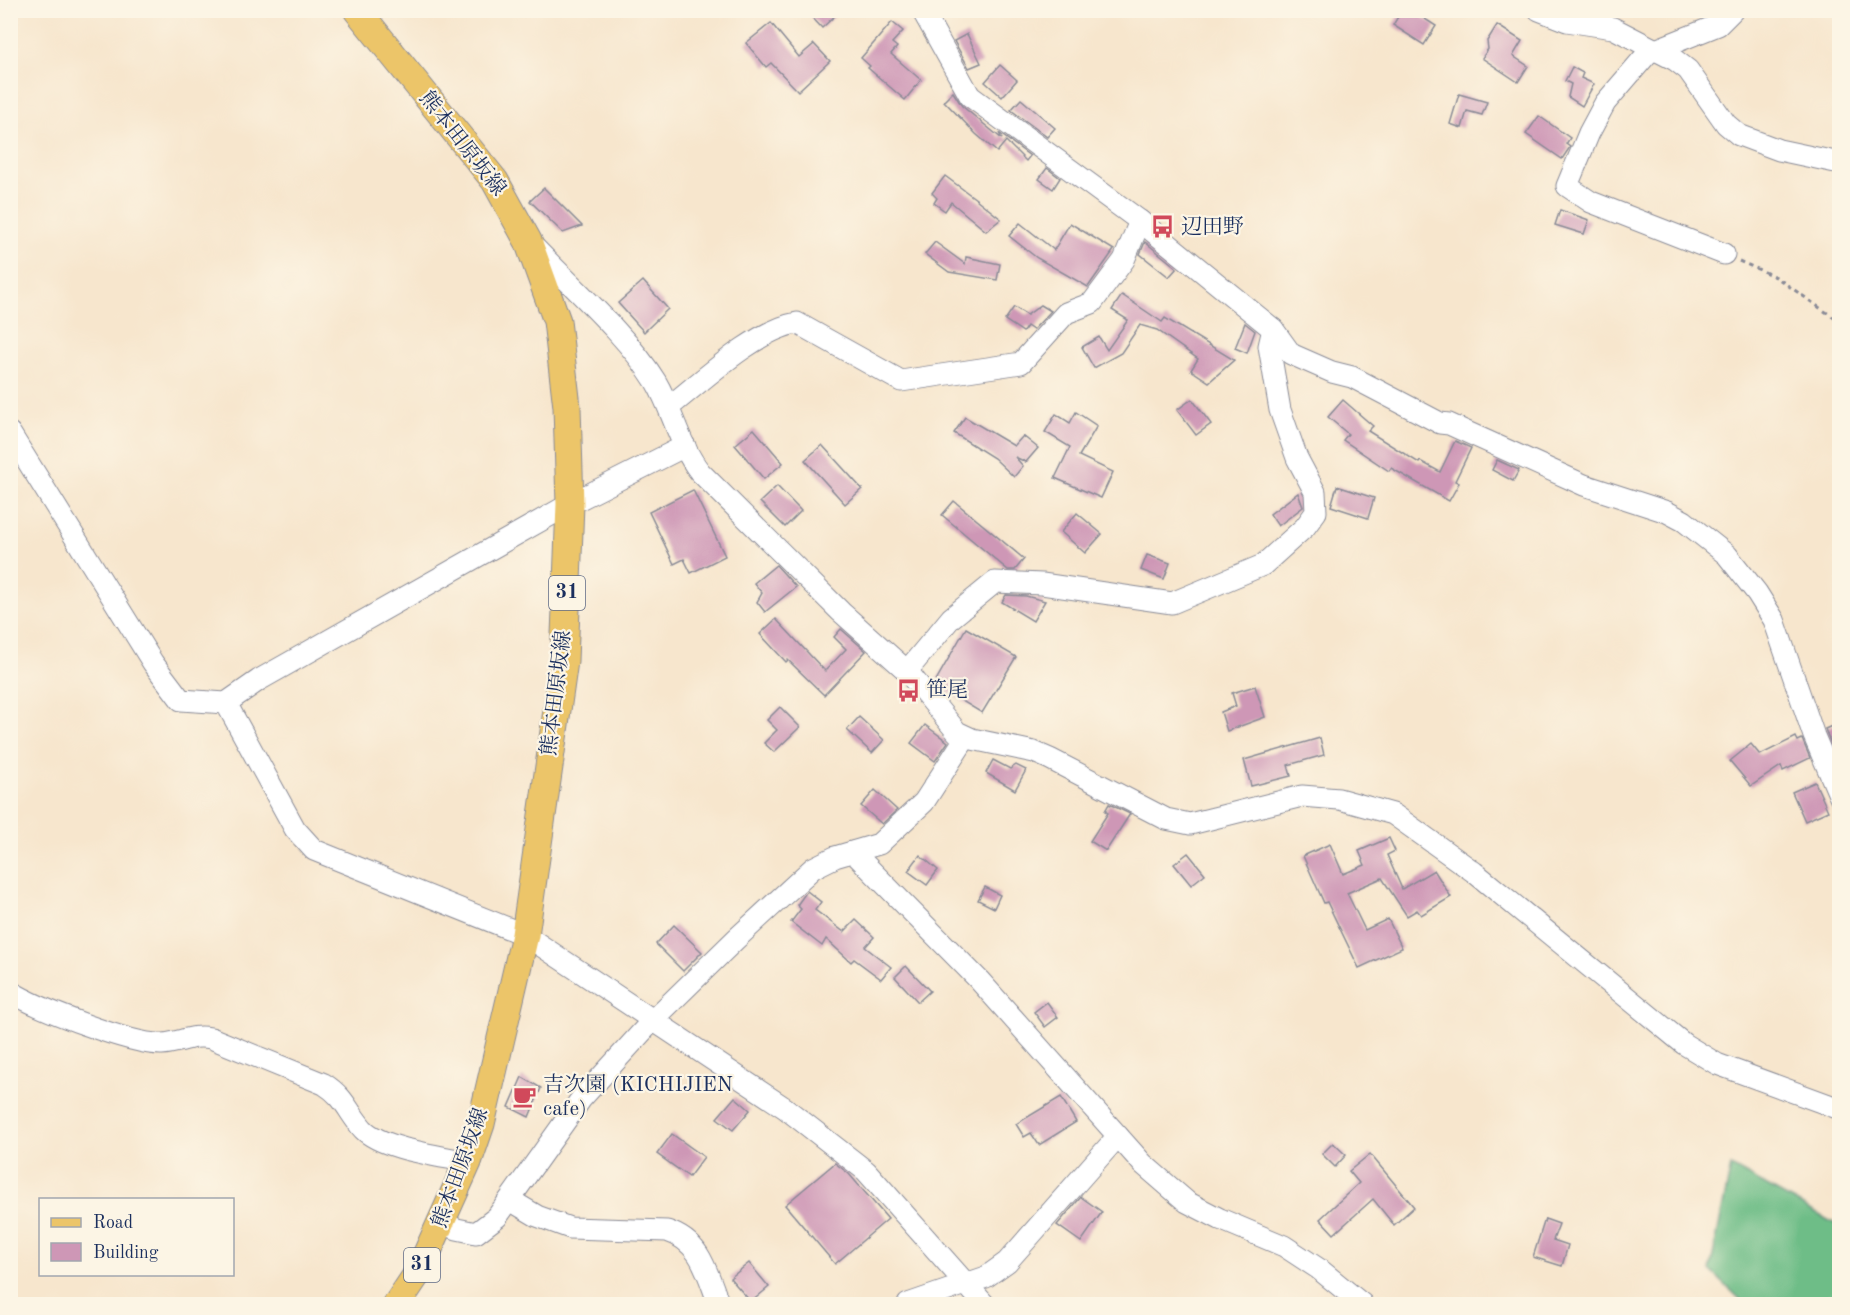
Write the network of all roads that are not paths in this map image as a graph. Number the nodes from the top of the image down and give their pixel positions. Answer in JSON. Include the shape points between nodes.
{"nodes":[{"id":1,"x":357,"y":10,"type":"edge"},
{"id":2,"x":922,"y":10,"type":"edge"},
{"id":3,"x":1539,"y":10,"type":"edge"},
{"id":4,"x":1733,"y":10,"type":"edge"},
{"id":5,"x":1655,"y":49,"type":"junction"},
{"id":6,"x":1839,"y":163,"type":"edge"},
{"id":7,"x":1140,"y":221,"type":"junction"},
{"id":8,"x":528,"y":241,"type":"junction"},
{"id":9,"x":1724,"y":254,"type":"road end"},
{"id":10,"x":1273,"y":329,"type":"junction"},
{"id":11,"x":669,"y":407,"type":"junction"},
{"id":12,"x":10,"y":433,"type":"edge"},
{"id":13,"x":685,"y":446,"type":"junction"},
{"id":14,"x":570,"y":504,"type":"junction"},
{"id":15,"x":907,"y":671,"type":"junction"},
{"id":16,"x":226,"y":703,"type":"junction"},
{"id":17,"x":966,"y":737,"type":"junction"},
{"id":18,"x":1839,"y":797,"type":"edge"},
{"id":19,"x":853,"y":852,"type":"junction"},
{"id":20,"x":525,"y":935,"type":"junction"},
{"id":21,"x":10,"y":991,"type":"edge"},
{"id":22,"x":652,"y":1021,"type":"junction"},
{"id":23,"x":1839,"y":1109,"type":"edge"},
{"id":24,"x":1118,"y":1136,"type":"junction"},
{"id":25,"x":468,"y":1162,"type":"junction"},
{"id":26,"x":510,"y":1200,"type":"junction"},
{"id":27,"x":442,"y":1222,"type":"junction"},
{"id":28,"x":968,"y":1285,"type":"junction"},
{"id":29,"x":397,"y":1305,"type":"edge"},
{"id":30,"x":719,"y":1305,"type":"edge"},
{"id":31,"x":908,"y":1305,"type":"edge"},
{"id":32,"x":984,"y":1305,"type":"edge"},
{"id":33,"x":1362,"y":1305,"type":"edge"}],
"edges":[{"from":1,"to":8,"type":"main road","name":"熊本田原坂線","number":"31","via":[[495,181]]},
{"from":2,"to":7,"type":"street","via":[[970,96]]},
{"from":3,"to":5,"type":"street","via":[[1567,21],[1613,28]]},
{"from":4,"to":5,"type":"street","via":[[1718,25]]},
{"from":5,"to":6,"type":"street","via":[[1688,70],[1726,124],[1739,135],[1779,150]]},
{"from":5,"to":9,"type":"street","via":[[1605,103],[1567,186],[1591,202]]},
{"from":7,"to":10,"type":"street"},
{"from":7,"to":11,"type":"street","via":[[1124,260],[1092,303],[1066,313],[1021,363],[901,381],[797,323],[782,325],[756,339]]},
{"from":8,"to":11,"type":"street","via":[[604,317],[655,381]]},
{"from":8,"to":14,"type":"main road","name":"熊本田原坂線","number":"31","via":[[557,321],[567,407]]},
{"from":10,"to":15,"type":"street","via":[[1269,346],[1280,410],[1297,458],[1315,492],[1316,512],[1305,527],[1263,565],[1172,603],[1042,584],[995,582],[951,618]]},
{"from":10,"to":18,"type":"street","via":[[1291,354],[1352,377],[1440,423],[1584,485],[1667,512],[1727,555],[1774,620]]},
{"from":11,"to":13,"type":"street"},
{"from":12,"to":16,"type":"street","via":[[153,663],[181,700]]},
{"from":13,"to":14,"type":"street"},
{"from":13,"to":15,"type":"street","via":[[700,472],[841,612]]},
{"from":14,"to":16,"type":"street","via":[[259,680]]},
{"from":14,"to":20,"type":"main road","name":"熊本田原坂線","number":"31","via":[[564,661]]},
{"from":15,"to":17,"type":"street","via":[[957,732]]},
{"from":16,"to":20,"type":"street","via":[[295,828],[314,850]]},
{"from":17,"to":19,"type":"street","via":[[924,802],[879,844]]},
{"from":17,"to":23,"type":"street","via":[[1034,752],[1166,819],[1190,824],[1302,796],[1339,799],[1393,814],[1474,872],[1684,1044],[1717,1064]]},
{"from":19,"to":22,"type":"street","via":[[813,868]]},
{"from":19,"to":24,"type":"street","via":[[979,980]]},
{"from":20,"to":22,"type":"street"},
{"from":20,"to":25,"type":"main road","name":"熊本田原坂線","number":"31","via":[[481,1124]]},
{"from":21,"to":25,"type":"street","via":[[73,1020],[144,1042],[163,1044],[195,1035],[211,1038],[331,1088],[375,1137],[407,1149]]},
{"from":22,"to":26,"type":"street","via":[[581,1099]]},
{"from":22,"to":28,"type":"street","via":[[831,1142],[898,1204]]},
{"from":24,"to":28,"type":"street","via":[[1007,1262]]},
{"from":24,"to":33,"type":"street","via":[[1187,1202],[1284,1246]]},
{"from":25,"to":27,"type":"main road","name":"熊本田原坂線","number":"31"},
{"from":26,"to":27,"type":"street","via":[[497,1217],[476,1233]]},
{"from":26,"to":30,"type":"street","via":[[537,1216],[570,1228],[667,1230],[681,1235],[698,1253]]},
{"from":27,"to":29,"type":"main road","name":"熊本田原坂線","number":"31","via":[[419,1271]]},
{"from":28,"to":31,"type":"street"},
{"from":28,"to":32,"type":"street"}]}
